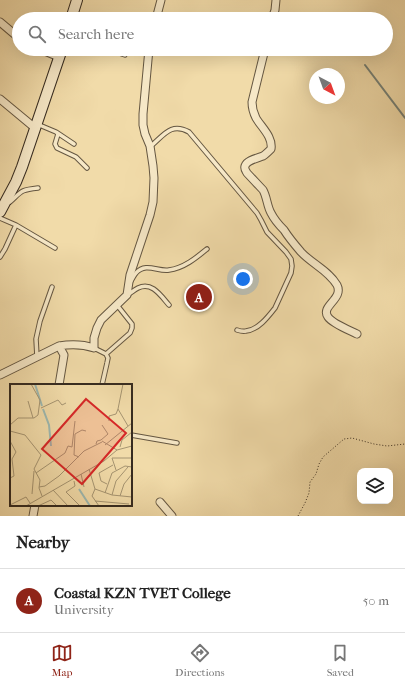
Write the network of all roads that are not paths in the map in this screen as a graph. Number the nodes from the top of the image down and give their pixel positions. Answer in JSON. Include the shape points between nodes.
{"nodes":[{"id":1,"x":78,"y":0,"type":"edge"},
{"id":2,"x":161,"y":0,"type":"edge"},
{"id":3,"x":276,"y":0,"type":"edge"},
{"id":4,"x":74,"y":12,"type":"edge"},
{"id":5,"x":158,"y":12,"type":"edge"},
{"id":6,"x":274,"y":12,"type":"edge"},
{"id":7,"x":0,"y":22,"type":"edge"},
{"id":8,"x":12,"y":32,"type":"edge"},
{"id":9,"x":59,"y":56,"type":"edge"},
{"id":10,"x":148,"y":56,"type":"edge"},
{"id":11,"x":263,"y":56,"type":"edge"},
{"id":12,"x":0,"y":99,"type":"edge"},
{"id":13,"x":36,"y":126,"type":"junction"},
{"id":14,"x":58,"y":134,"type":"junction"},
{"id":15,"x":74,"y":144,"type":"dead end"},
{"id":16,"x":150,"y":146,"type":"junction"},
{"id":17,"x":87,"y":168,"type":"dead end"},
{"id":18,"x":38,"y":188,"type":"dead end"},
{"id":19,"x":2,"y":208,"type":"edge"},
{"id":20,"x":0,"y":218,"type":"edge"},
{"id":21,"x":16,"y":225,"type":"junction"},
{"id":22,"x":55,"y":248,"type":"dead end"},
{"id":23,"x":208,"y":249,"type":"dead end"},
{"id":24,"x":0,"y":257,"type":"edge"},
{"id":25,"x":128,"y":285,"type":"junction"},
{"id":26,"x":52,"y":287,"type":"dead end"},
{"id":27,"x":127,"y":296,"type":"junction"},
{"id":28,"x":117,"y":305,"type":"junction"},
{"id":29,"x":169,"y":305,"type":"dead end"},
{"id":30,"x":237,"y":330,"type":"dead end"},
{"id":31,"x":357,"y":334,"type":"dead end"},
{"id":32,"x":60,"y":346,"type":"junction"},
{"id":33,"x":94,"y":348,"type":"junction"},
{"id":34,"x":106,"y":354,"type":"junction"},
{"id":35,"x":37,"y":357,"type":"junction"},
{"id":36,"x":0,"y":375,"type":"edge"},
{"id":37,"x":59,"y":384,"type":"edge"},
{"id":38,"x":102,"y":384,"type":"edge"},
{"id":39,"x":132,"y":435,"type":"edge"},
{"id":40,"x":177,"y":443,"type":"dead end"},
{"id":41,"x":160,"y":502,"type":"dead end"},
{"id":42,"x":35,"y":506,"type":"edge"},
{"id":43,"x":33,"y":516,"type":"edge"},
{"id":44,"x":172,"y":516,"type":"edge"}],
"edges":[{"from":1,"to":4,"type":"street"},
{"from":2,"to":5,"type":"street"},
{"from":3,"to":6,"type":"street"},
{"from":7,"to":8,"type":"street"},
{"from":9,"to":13,"type":"street"},
{"from":10,"to":16,"type":"street","via":[[143,125]]},
{"from":11,"to":31,"type":"street","via":[[252,110],[271,143],[271,150],[248,162],[245,169],[265,194],[271,214],[279,225],[302,253],[336,284],[338,294],[327,308],[328,317]]},
{"from":12,"to":13,"type":"street"},
{"from":13,"to":14,"type":"lane"},
{"from":13,"to":19,"type":"street","via":[[16,182]]},
{"from":14,"to":15,"type":"lane"},
{"from":14,"to":17,"type":"lane","via":[[55,144],[57,148],[76,157]]},
{"from":16,"to":25,"type":"street","via":[[154,172],[153,202]]},
{"from":16,"to":30,"type":"lane","via":[[170,129],[183,128],[189,132],[257,213],[267,232],[291,259],[291,272],[272,312],[258,326],[245,332]]},
{"from":18,"to":19,"type":"lane","via":[[20,192]]},
{"from":20,"to":21,"type":"lane"},
{"from":21,"to":22,"type":"lane"},
{"from":21,"to":24,"type":"lane"},
{"from":23,"to":25,"type":"lane","via":[[179,268],[161,271],[149,267],[142,269]]},
{"from":25,"to":27,"type":"street"},
{"from":26,"to":35,"type":"lane","via":[[36,338]]},
{"from":27,"to":28,"type":"street"},
{"from":27,"to":29,"type":"lane","via":[[138,288],[149,286]]},
{"from":28,"to":33,"type":"street","via":[[101,320],[94,338]]},
{"from":28,"to":34,"type":"lane","via":[[132,324],[132,328]]},
{"from":32,"to":33,"type":"street","via":[[75,344]]},
{"from":32,"to":35,"type":"street"},
{"from":32,"to":37,"type":"street","via":[[64,355]]},
{"from":33,"to":34,"type":"lane"},
{"from":34,"to":38,"type":"lane","via":[[108,358]]},
{"from":35,"to":36,"type":"street"},
{"from":39,"to":40,"type":"lane"},
{"from":41,"to":44,"type":"street"},
{"from":42,"to":43,"type":"street"}]}
